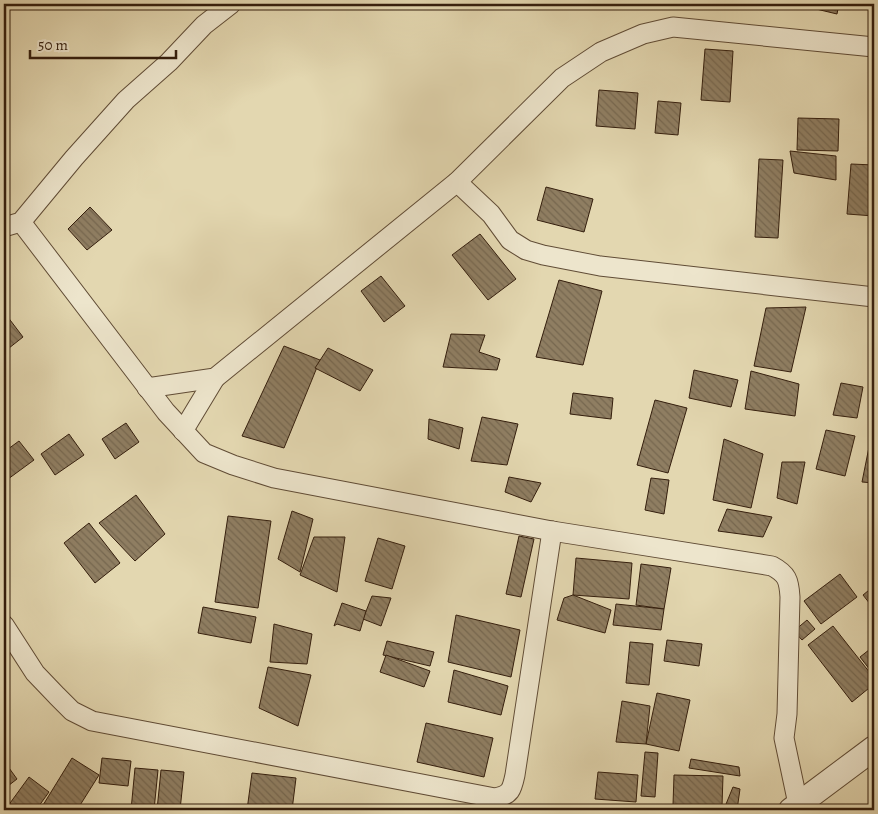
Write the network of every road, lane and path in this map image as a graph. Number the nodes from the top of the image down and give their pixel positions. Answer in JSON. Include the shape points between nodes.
{"nodes":[{"id":1,"x":231,"y":4,"type":"edge"},
{"id":2,"x":874,"y":47,"type":"edge"},
{"id":3,"x":457,"y":182,"type":"junction"},
{"id":4,"x":12,"y":225,"type":"edge"},
{"id":5,"x":874,"y":297,"type":"edge"},
{"id":6,"x":215,"y":378,"type":"junction"},
{"id":7,"x":147,"y":388,"type":"junction"},
{"id":8,"x":183,"y":431,"type":"junction"},
{"id":9,"x":552,"y":531,"type":"junction"},
{"id":10,"x":4,"y":625,"type":"edge"},
{"id":11,"x":874,"y":748,"type":"edge"},
{"id":12,"x":794,"y":807,"type":"edge"}],
"edges":[{"from":1,"to":4,"type":"street","via":[[204,25],[126,100]]},
{"from":2,"to":3,"type":"street","via":[[672,27],[643,34],[601,52],[562,78]]},
{"from":3,"to":5,"type":"street","via":[[491,214],[510,240],[543,255],[600,266]]},
{"from":3,"to":6,"type":"street"},
{"from":4,"to":7,"type":"street"},
{"from":6,"to":7,"type":"street"},
{"from":6,"to":8,"type":"street"},
{"from":7,"to":8,"type":"street"},
{"from":8,"to":9,"type":"street","via":[[204,453],[274,478]]},
{"from":9,"to":10,"type":"street","via":[[516,775],[512,789],[495,798],[92,721],[72,711],[35,673]]},
{"from":9,"to":12,"type":"street","via":[[772,566],[782,571],[789,583],[790,597],[784,738]]},
{"from":11,"to":12,"type":"street"}]}
